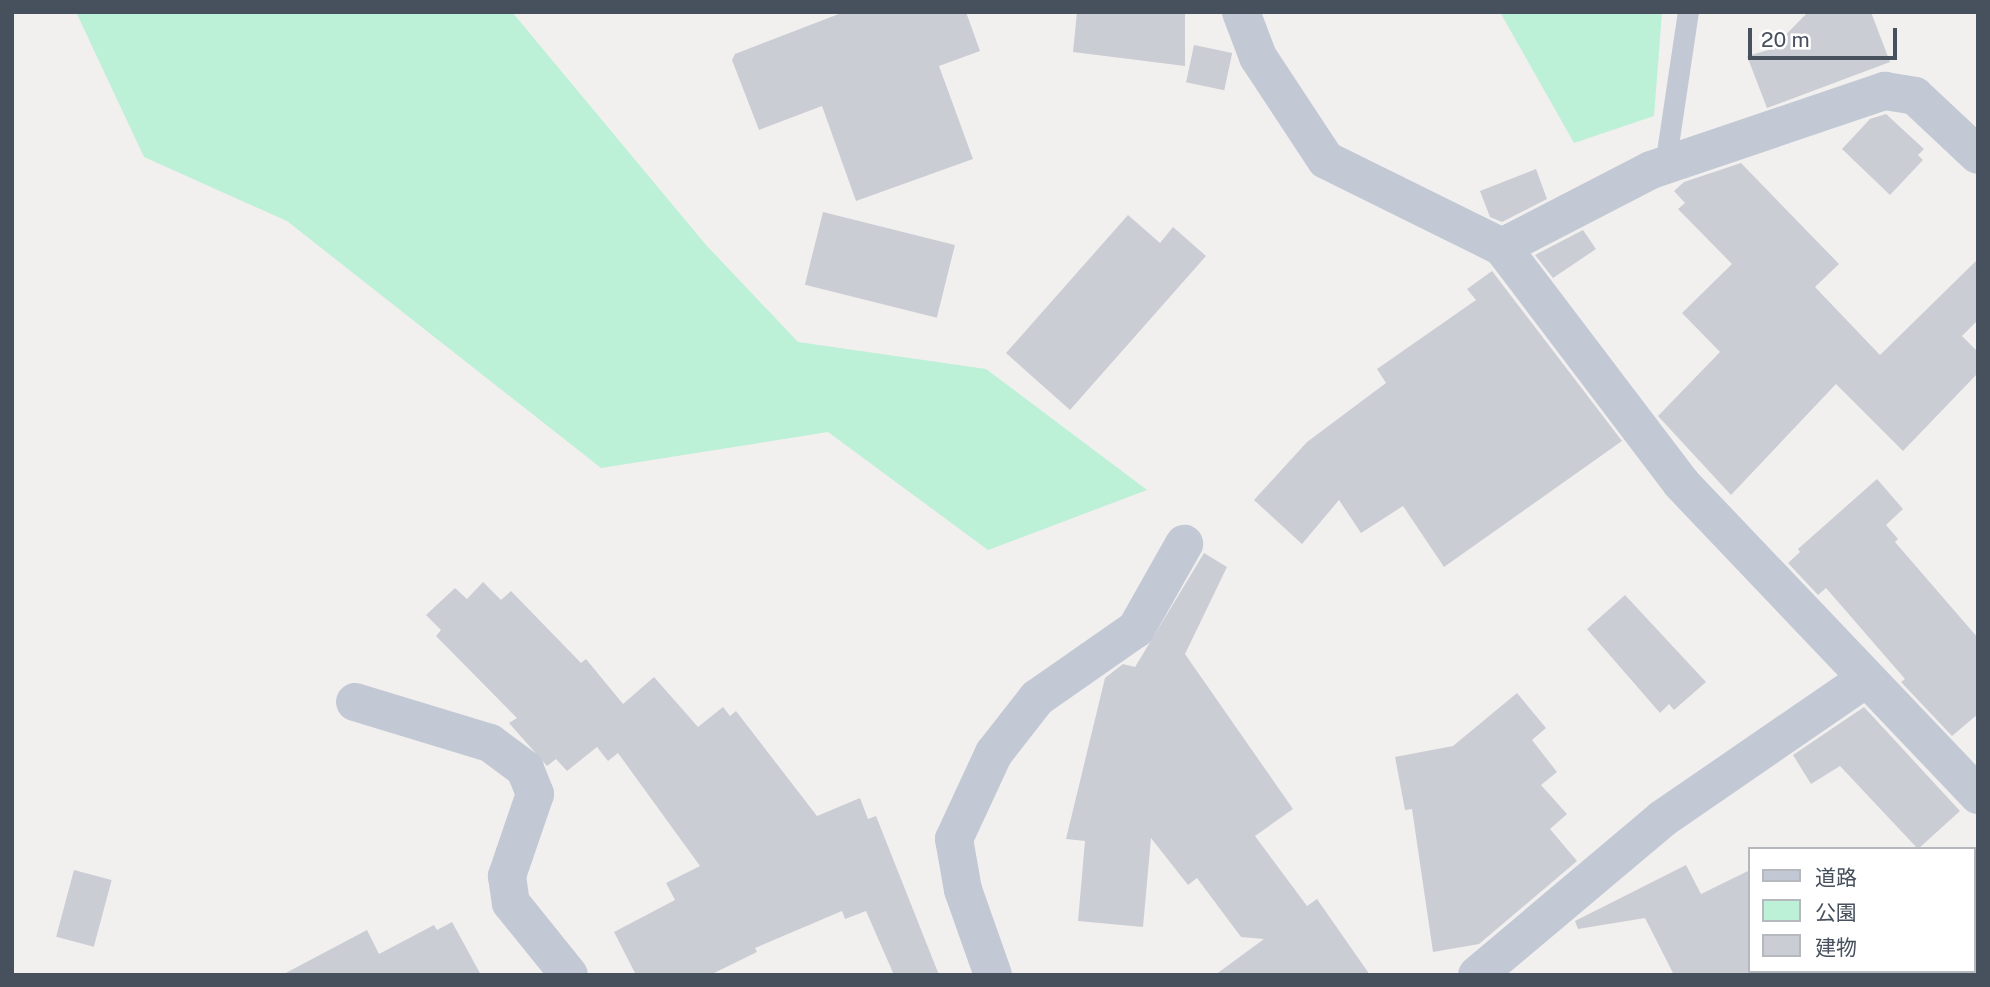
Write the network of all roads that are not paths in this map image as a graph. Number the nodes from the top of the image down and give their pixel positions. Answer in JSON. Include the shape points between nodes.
{"nodes":[{"id":1,"x":1241,"y":12,"type":"edge"},
{"id":2,"x":1688,"y":12,"type":"edge"},
{"id":3,"x":1978,"y":155,"type":"edge"},
{"id":4,"x":1665,"y":165,"type":"junction"},
{"id":5,"x":1502,"y":247,"type":"junction"},
{"id":6,"x":1184,"y":544,"type":"dead end"},
{"id":7,"x":1866,"y":679,"type":"junction"},
{"id":8,"x":355,"y":702,"type":"dead end"},
{"id":9,"x":1978,"y":795,"type":"edge"},
{"id":10,"x":569,"y":975,"type":"edge"},
{"id":11,"x":993,"y":975,"type":"edge"},
{"id":12,"x":1477,"y":975,"type":"edge"}],
"edges":[{"from":1,"to":5,"type":"street","via":[[1258,57],[1326,160]]},
{"from":2,"to":4,"type":"lane"},
{"from":3,"to":4,"type":"street","via":[[1915,96],[1885,91]]},
{"from":4,"to":5,"type":"street"},
{"from":5,"to":7,"type":"street","via":[[1681,483]]},
{"from":6,"to":11,"type":"street","via":[[1136,629],[1037,698],[994,752],[954,839],[963,890]]},
{"from":7,"to":9,"type":"street"},
{"from":7,"to":12,"type":"street","via":[[1662,819]]},
{"from":8,"to":10,"type":"street","via":[[490,743],[525,769],[535,794],[507,876],[511,903]]}]}
